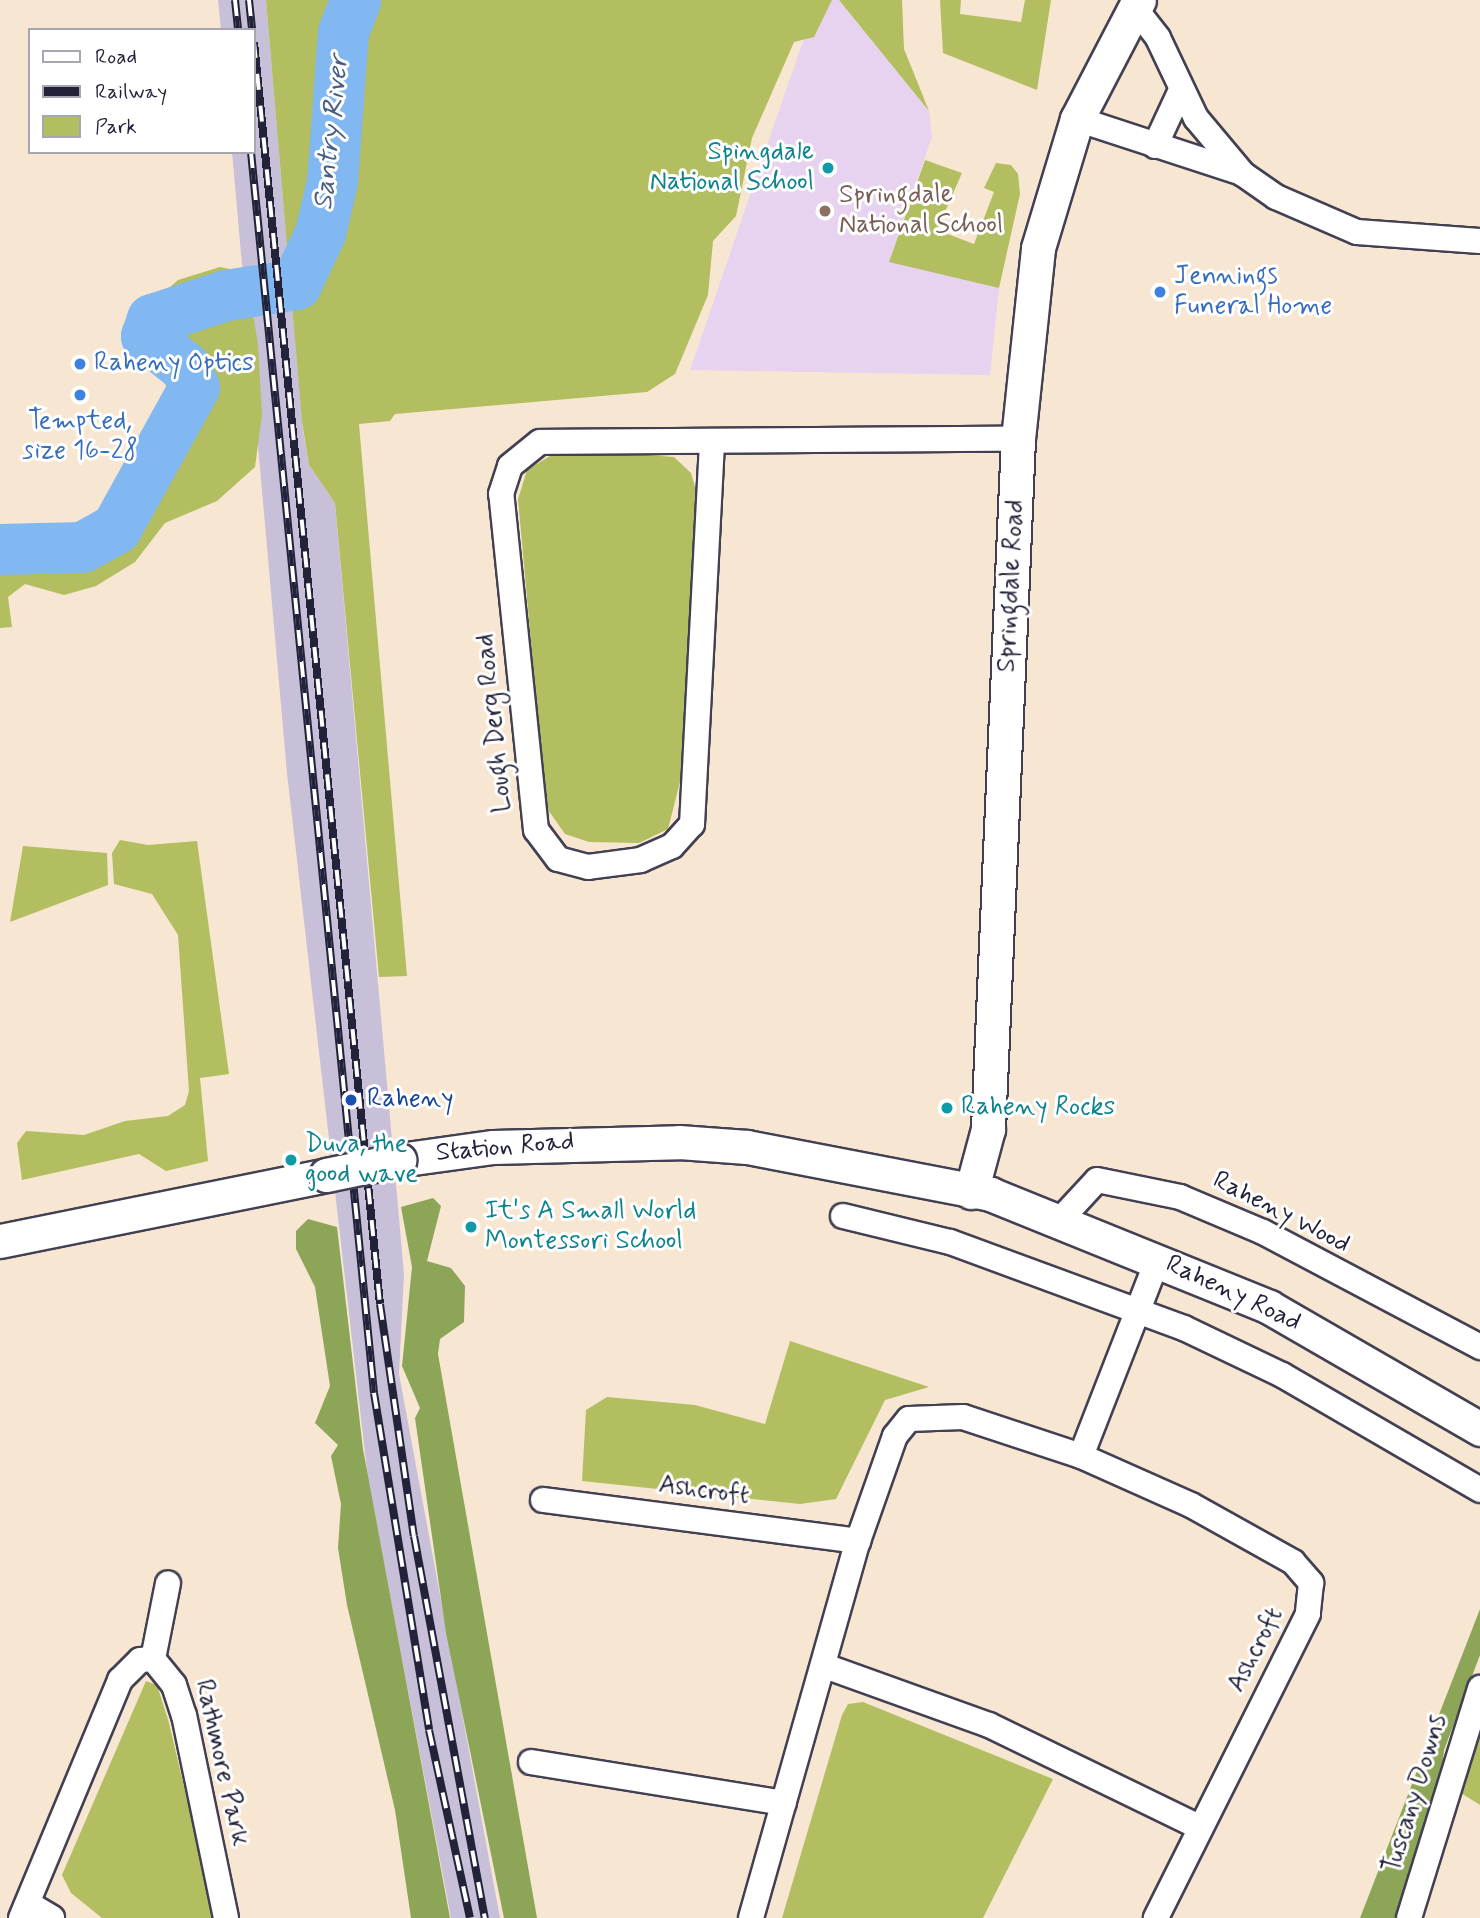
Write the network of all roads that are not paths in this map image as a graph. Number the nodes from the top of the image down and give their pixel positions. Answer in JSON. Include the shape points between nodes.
{"nodes":[{"id":1,"x":1136,"y":4,"type":"edge"},
{"id":2,"x":1181,"y":90,"type":"junction"},
{"id":3,"x":1077,"y":119,"type":"junction"},
{"id":4,"x":1155,"y":146,"type":"junction"},
{"id":5,"x":1243,"y":174,"type":"junction"},
{"id":6,"x":1480,"y":241,"type":"edge"},
{"id":7,"x":1018,"y":439,"type":"junction"},
{"id":8,"x":712,"y":443,"type":"junction"},
{"id":9,"x":971,"y":1192,"type":"junction"},
{"id":10,"x":844,"y":1216,"type":"dead end"},
{"id":11,"x":1060,"y":1220,"type":"junction"},
{"id":12,"x":0,"y":1241,"type":"edge"},
{"id":13,"x":1157,"y":1258,"type":"junction"},
{"id":14,"x":1138,"y":1314,"type":"junction"},
{"id":15,"x":1480,"y":1347,"type":"edge"},
{"id":16,"x":1480,"y":1429,"type":"edge"},
{"id":17,"x":1081,"y":1456,"type":"junction"},
{"id":18,"x":1480,"y":1490,"type":"edge"},
{"id":19,"x":543,"y":1500,"type":"dead end"},
{"id":20,"x":858,"y":1541,"type":"junction"},
{"id":21,"x":168,"y":1583,"type":"dead end"},
{"id":22,"x":153,"y":1659,"type":"junction"},
{"id":23,"x":825,"y":1666,"type":"junction"},
{"id":24,"x":1480,"y":1688,"type":"edge"},
{"id":25,"x":531,"y":1762,"type":"dead end"},
{"id":26,"x":784,"y":1803,"type":"junction"},
{"id":27,"x":1199,"y":1827,"type":"junction"},
{"id":28,"x":25,"y":1911,"type":"edge"},
{"id":29,"x":52,"y":1918,"type":"edge"},
{"id":30,"x":226,"y":1918,"type":"edge"},
{"id":31,"x":751,"y":1918,"type":"edge"},
{"id":32,"x":1156,"y":1918,"type":"edge"},
{"id":33,"x":1409,"y":1918,"type":"edge"}],
"edges":[{"from":1,"to":2,"type":"street","via":[[1158,38]]},
{"from":1,"to":3,"type":"main road","name":"Springdale Road"},
{"from":2,"to":4,"type":"street"},
{"from":2,"to":5,"type":"street"},
{"from":3,"to":4,"type":"street"},
{"from":3,"to":7,"type":"main road","name":"Springdale Road","via":[[1038,248]]},
{"from":4,"to":5,"type":"street"},
{"from":5,"to":6,"type":"street","via":[[1314,218],[1357,232]]},
{"from":7,"to":8,"type":"street","name":"Lough Derg Road"},
{"from":7,"to":9,"type":"main road","name":"Springdale Road","via":[[988,1129]]},
{"from":8,"to":8,"type":"street","name":"Lough Derg Road","via":[[540,442],[510,466],[501,494],[536,831],[558,859],[588,867],[641,860],[672,846],[692,824]]},
{"from":9,"to":11,"type":"main road","name":"Raheny Road"},
{"from":9,"to":12,"type":"main road","name":"Station Road","bridge":true,"via":[[815,1159],[679,1142],[493,1147],[399,1160]]},
{"from":10,"to":14,"type":"street","via":[[950,1242]]},
{"from":11,"to":13,"type":"main road","name":"Raheny Road"},
{"from":11,"to":15,"type":"street","name":"Raheny Wood","via":[[1097,1180],[1180,1196],[1262,1232]]},
{"from":13,"to":14,"type":"street"},
{"from":13,"to":16,"type":"main road","name":"Raheny Road","via":[[1269,1307]]},
{"from":14,"to":17,"type":"street"},
{"from":14,"to":18,"type":"street","via":[[1282,1375]]},
{"from":17,"to":20,"type":"street","name":"Ashcroft","via":[[963,1417],[909,1419],[895,1436]]},
{"from":17,"to":27,"type":"street","name":"Ashcroft","via":[[1191,1505],[1293,1562],[1311,1583],[1308,1614]]},
{"from":19,"to":20,"type":"street","name":"Ashcroft"},
{"from":20,"to":23,"type":"street","name":"Ashcroft"},
{"from":21,"to":22,"type":"street"},
{"from":22,"to":28,"type":"street","via":[[140,1660],[120,1680]]},
{"from":22,"to":30,"type":"street","name":"Rathmore Park","via":[[174,1685],[184,1715]]},
{"from":23,"to":26,"type":"street","name":"Ashcroft"},
{"from":23,"to":27,"type":"street","via":[[989,1725]]},
{"from":24,"to":33,"type":"street","name":"Tuscany Downs"},
{"from":25,"to":26,"type":"street"},
{"from":26,"to":31,"type":"street","name":"Ashcroft"},
{"from":27,"to":32,"type":"street","name":"Ashcroft"},
{"from":28,"to":29,"type":"street"}]}
